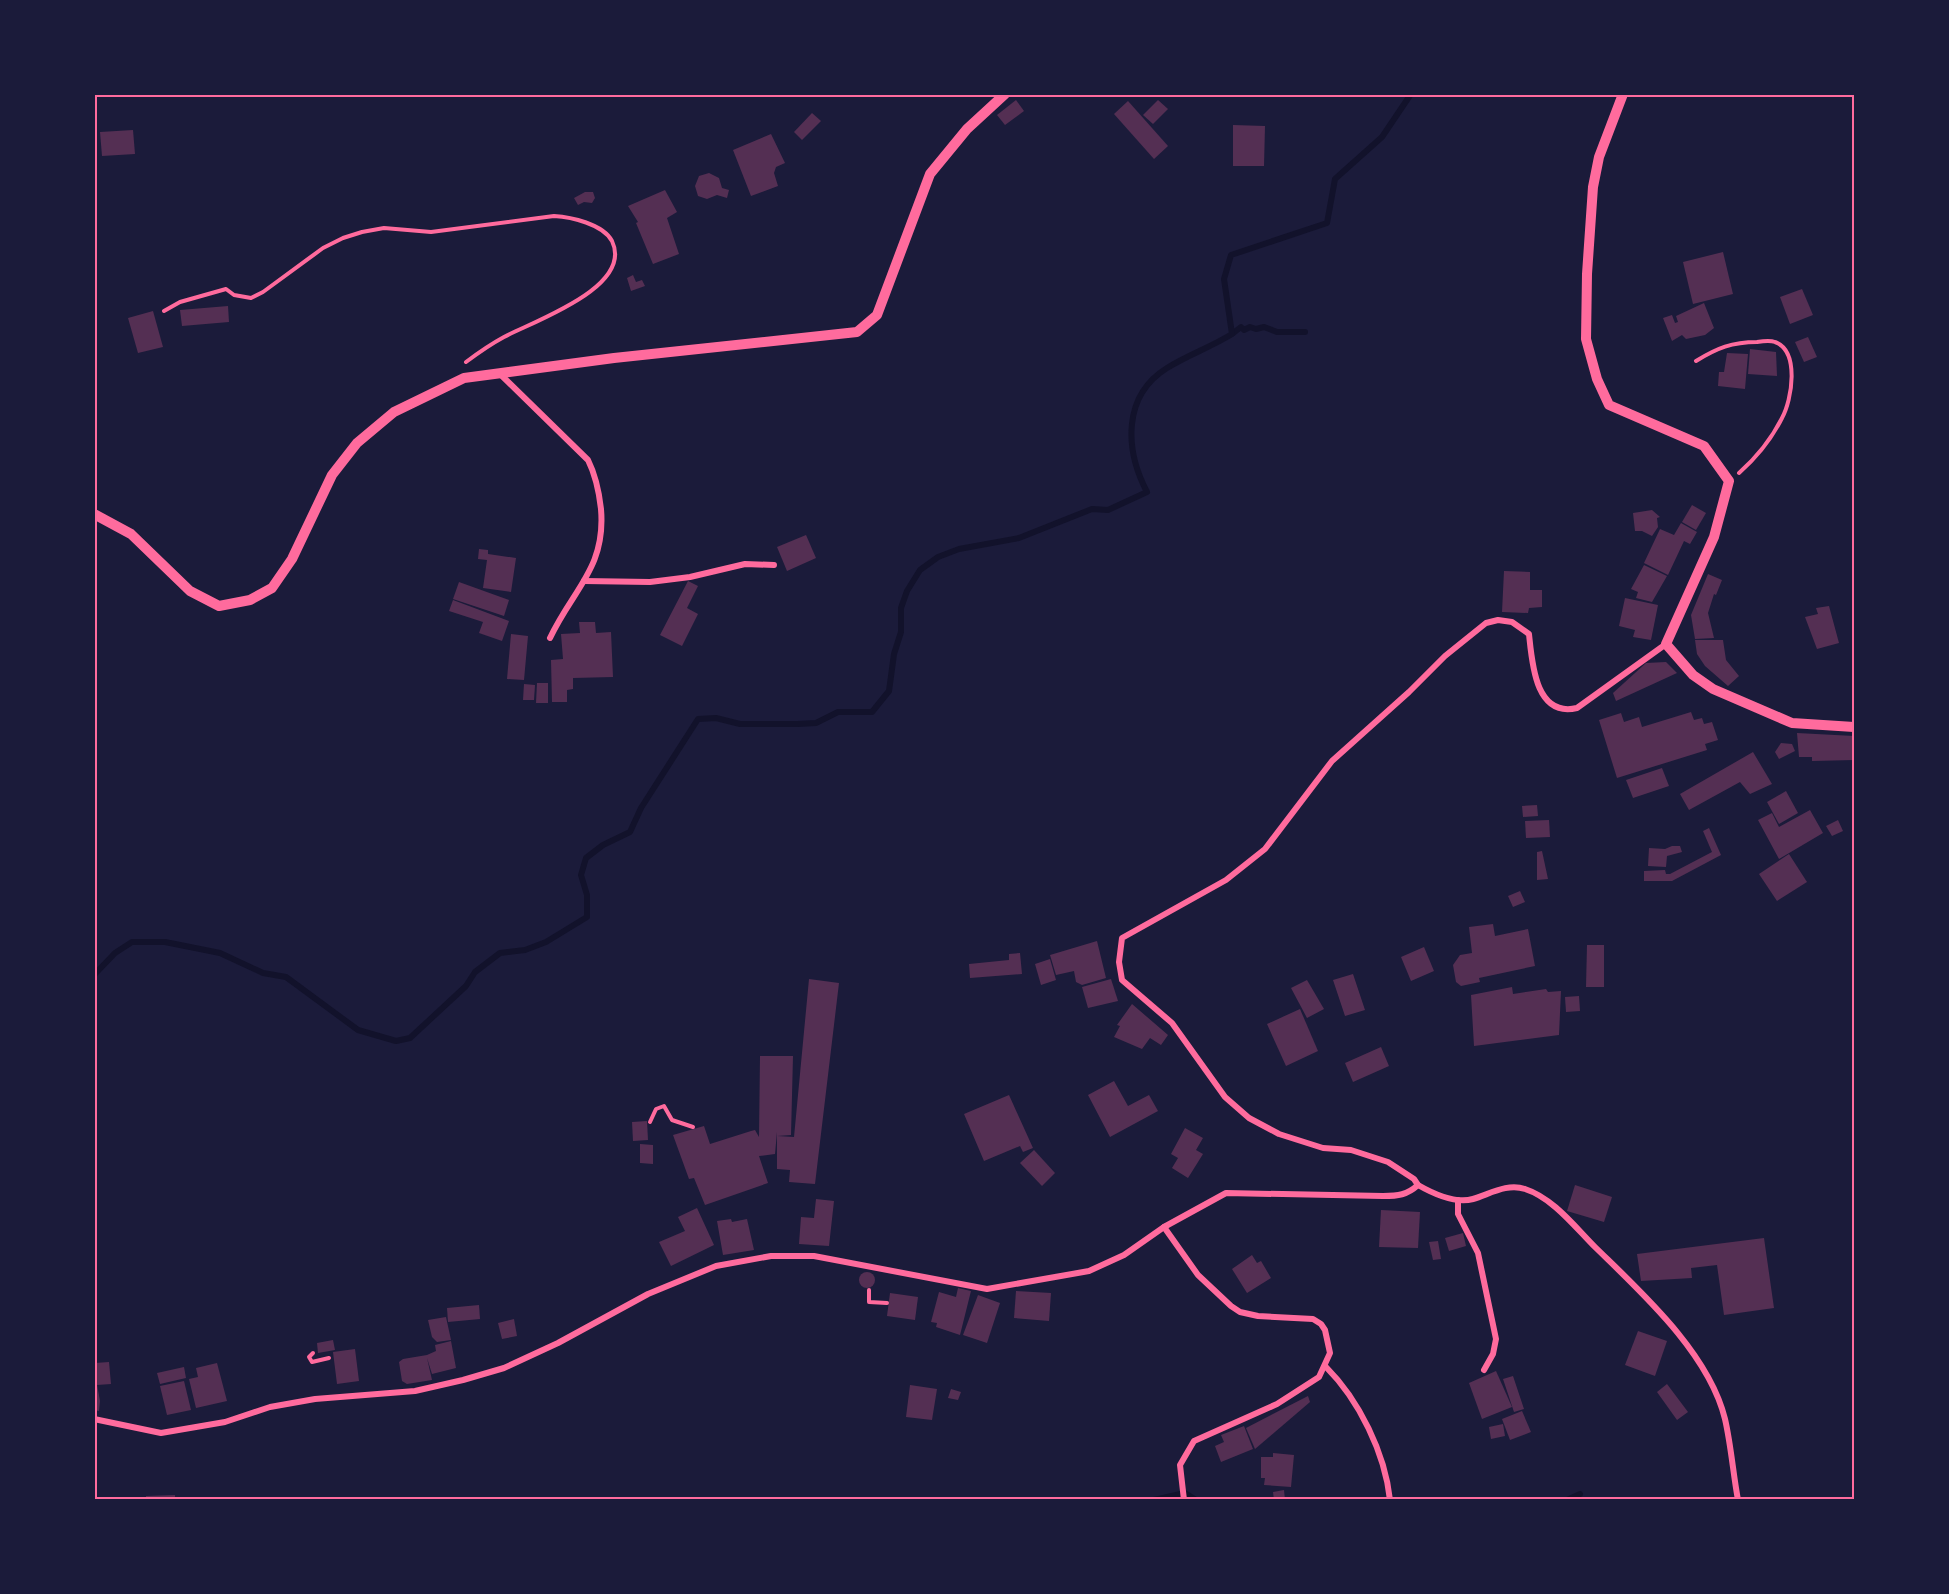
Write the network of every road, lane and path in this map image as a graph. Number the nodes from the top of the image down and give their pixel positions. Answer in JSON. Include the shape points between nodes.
{"nodes":[{"id":1,"x":1005,"y":94,"type":"edge"},
{"id":2,"x":1623,"y":94,"type":"edge"},
{"id":3,"x":164,"y":311,"type":"dead end"},
{"id":4,"x":1696,"y":361,"type":"dead end"},
{"id":5,"x":500,"y":374,"type":"junction"},
{"id":6,"x":464,"y":378,"type":"junction"},
{"id":7,"x":1729,"y":481,"type":"junction"},
{"id":8,"x":94,"y":514,"type":"edge"},
{"id":9,"x":774,"y":564,"type":"dead end"},
{"id":10,"x":584,"y":581,"type":"junction"},
{"id":11,"x":550,"y":638,"type":"dead end"},
{"id":12,"x":1666,"y":644,"type":"junction"},
{"id":13,"x":1854,"y":727,"type":"edge"},
{"id":14,"x":650,"y":1122,"type":"dead end"},
{"id":15,"x":693,"y":1126,"type":"dead end"},
{"id":16,"x":1418,"y":1185,"type":"junction"},
{"id":17,"x":1458,"y":1200,"type":"junction"},
{"id":18,"x":1164,"y":1227,"type":"junction"},
{"id":19,"x":869,"y":1290,"type":"dead end"},
{"id":20,"x":887,"y":1303,"type":"dead end"},
{"id":21,"x":313,"y":1353,"type":"dead end"},
{"id":22,"x":329,"y":1358,"type":"dead end"},
{"id":23,"x":1326,"y":1367,"type":"junction"},
{"id":24,"x":1484,"y":1370,"type":"dead end"},
{"id":25,"x":94,"y":1419,"type":"edge"},
{"id":26,"x":1184,"y":1500,"type":"edge"},
{"id":27,"x":1390,"y":1500,"type":"edge"},
{"id":28,"x":1738,"y":1500,"type":"edge"}],
"edges":[{"from":1,"to":5,"type":"street","via":[[967,129],[930,174],[877,315],[857,333]]},
{"from":2,"to":7,"type":"street","via":[[1599,157],[1593,187],[1586,339],[1609,405],[1704,446]]},
{"from":3,"to":6,"type":"path","via":[[180,302],[226,289],[251,298],[342,238],[384,228],[431,232],[561,216],[607,234],[612,242],[612,271],[589,293],[465,363]]},
{"from":4,"to":7,"type":"path","via":[[1736,341],[1774,341],[1785,348],[1791,366],[1784,416],[1771,438]]},
{"from":5,"to":6,"type":"street"},
{"from":5,"to":10,"type":"street","via":[[588,460],[597,478],[601,544]]},
{"from":6,"to":8,"type":"street","via":[[394,412],[357,443],[332,474],[286,569],[272,588],[250,600],[219,606],[190,591],[131,534]]},
{"from":7,"to":12,"type":"street","via":[[1714,537]]},
{"from":9,"to":10,"type":"street","via":[[745,564],[650,582]]},
{"from":10,"to":11,"type":"street"},
{"from":12,"to":13,"type":"street","via":[[1693,675],[1713,689],[1792,723]]},
{"from":12,"to":16,"type":"street","via":[[1577,708],[1564,709],[1550,702],[1539,689],[1529,634],[1512,622],[1486,623],[1332,761],[1265,849],[1226,880],[1122,938],[1122,980],[1172,1023],[1226,1097],[1249,1118],[1290,1138],[1388,1162]]},
{"from":14,"to":15,"type":"path","via":[[656,1109],[664,1106],[672,1120]]},
{"from":16,"to":17,"type":"street"},
{"from":16,"to":18,"type":"street","via":[[1401,1196],[1226,1193]]},
{"from":17,"to":24,"type":"street","via":[[1458,1214],[1481,1264],[1496,1339]]},
{"from":17,"to":28,"type":"street","via":[[1472,1200],[1511,1187],[1535,1193],[1556,1208],[1648,1299],[1683,1339],[1716,1399],[1724,1417]]},
{"from":18,"to":23,"type":"street","via":[[1198,1275],[1240,1312],[1313,1319],[1321,1324],[1330,1353]]},
{"from":18,"to":25,"type":"street","via":[[1124,1255],[1089,1271],[987,1289],[814,1256],[771,1256],[716,1266],[648,1294],[504,1368],[463,1380],[415,1391],[315,1399],[270,1407],[225,1422],[161,1433]]},
{"from":19,"to":20,"type":"path","via":[[869,1302]]},
{"from":21,"to":22,"type":"path","via":[[309,1357],[312,1362]]},
{"from":23,"to":26,"type":"street","via":[[1319,1377],[1277,1404],[1194,1441],[1180,1465]]},
{"from":23,"to":27,"type":"street","via":[[1360,1413],[1373,1441]]}]}
